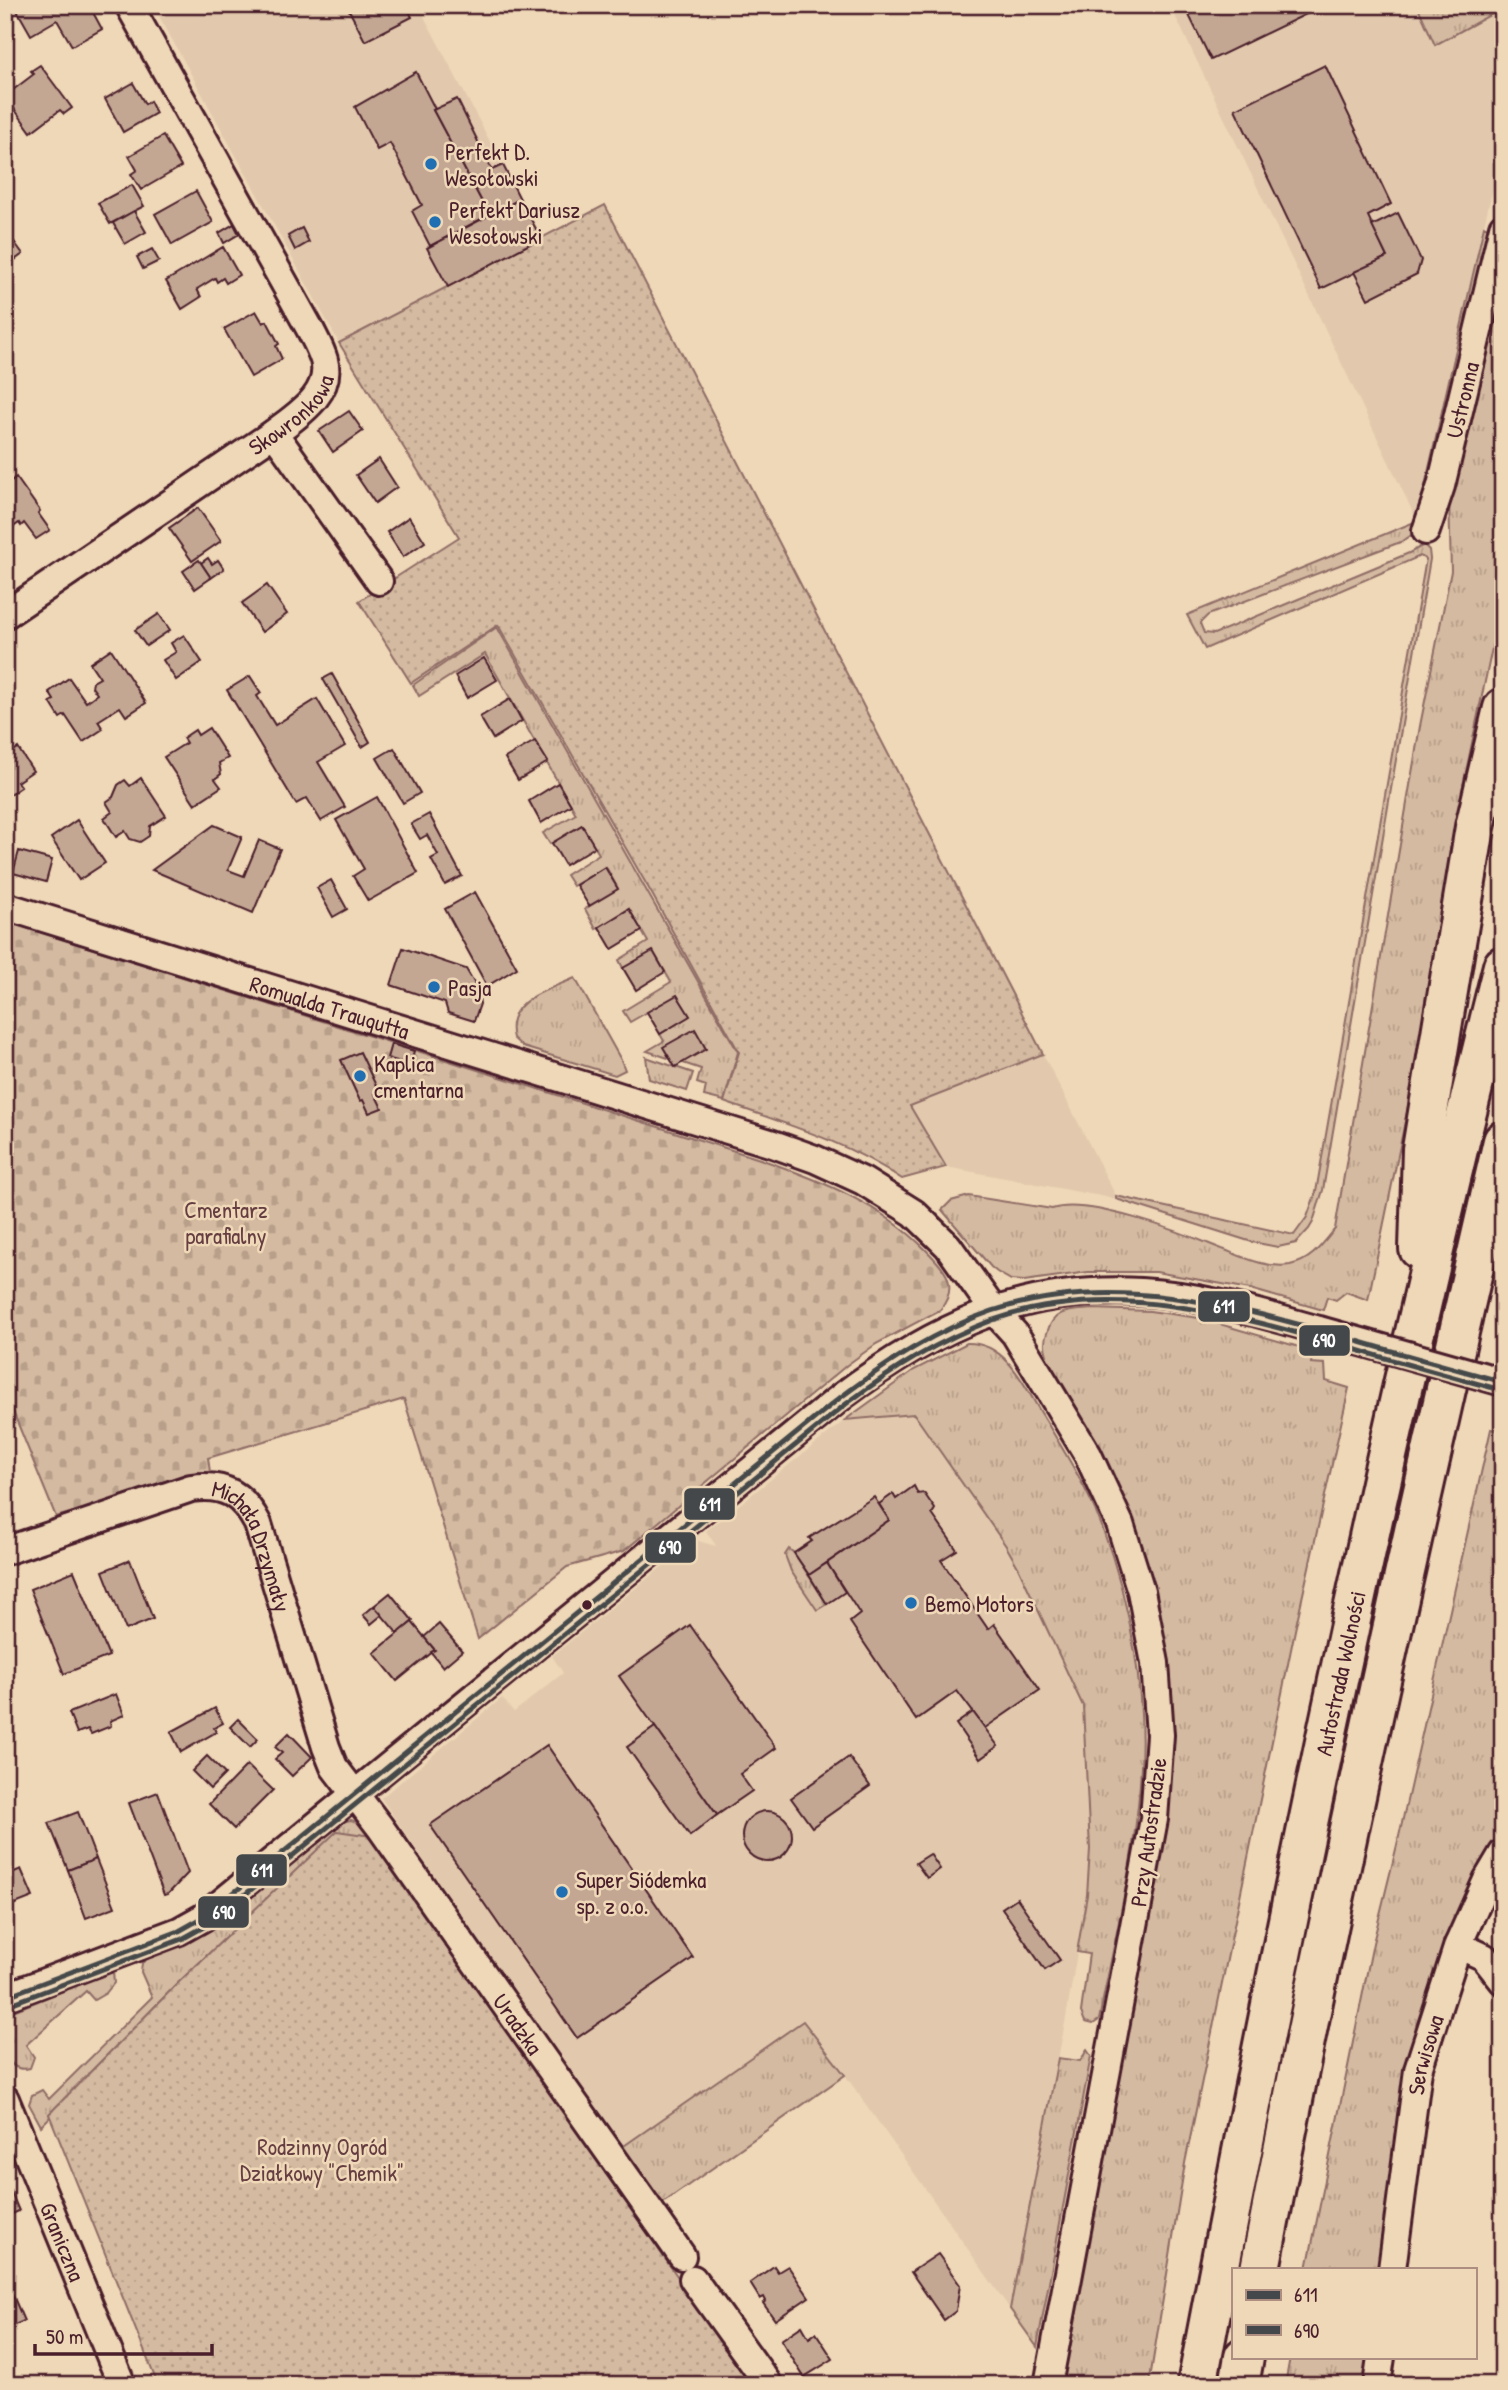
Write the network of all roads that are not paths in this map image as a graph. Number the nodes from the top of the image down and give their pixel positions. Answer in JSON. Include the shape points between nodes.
{"nodes":[{"id":1,"x":129,"y":5,"type":"edge"},
{"id":2,"x":1503,"y":227,"type":"edge"},
{"id":3,"x":274,"y":433,"type":"junction"},
{"id":4,"x":1426,"y":531,"type":"dead end"},
{"id":5,"x":379,"y":581,"type":"dead end"},
{"id":6,"x":5,"y":615,"type":"edge"},
{"id":7,"x":1503,"y":708,"type":"edge"},
{"id":8,"x":5,"y":906,"type":"edge"},
{"id":9,"x":1503,"y":966,"type":"edge"},
{"id":10,"x":1503,"y":1142,"type":"edge"},
{"id":11,"x":914,"y":1213,"type":"joint"},
{"id":12,"x":994,"y":1311,"type":"junction"},
{"id":13,"x":1416,"y":1332,"type":"junction"},
{"id":14,"x":1503,"y":1382,"type":"edge"},
{"id":15,"x":5,"y":1551,"type":"edge"},
{"id":16,"x":347,"y":1790,"type":"junction"},
{"id":17,"x":1503,"y":1853,"type":"edge"},
{"id":18,"x":1458,"y":1945,"type":"junction"},
{"id":19,"x":1503,"y":1981,"type":"edge"},
{"id":20,"x":5,"y":1997,"type":"edge"},
{"id":21,"x":5,"y":2099,"type":"edge"},
{"id":22,"x":1261,"y":2268,"type":"edge"},
{"id":23,"x":1392,"y":2268,"type":"edge"},
{"id":24,"x":1244,"y":2358,"type":"edge"},
{"id":25,"x":1381,"y":2358,"type":"edge"},
{"id":26,"x":122,"y":2385,"type":"edge"},
{"id":27,"x":769,"y":2385,"type":"edge"},
{"id":28,"x":1048,"y":2385,"type":"edge"},
{"id":29,"x":1197,"y":2385,"type":"edge"},
{"id":30,"x":1238,"y":2385,"type":"edge"},
{"id":31,"x":1377,"y":2385,"type":"edge"}],
"edges":[{"from":1,"to":3,"type":"street","name":"Skowronkowa","via":[[324,360],[326,373],[315,399]]},
{"from":2,"to":4,"type":"street","name":"Ustronna"},
{"from":3,"to":5,"type":"street"},
{"from":3,"to":6,"type":"street","name":"Skowronkowa"},
{"from":7,"to":13,"type":"highway","via":[[1475,827],[1422,1149]]},
{"from":8,"to":11,"type":"street","name":"Romualda Traugutta","via":[[773,1144],[863,1181]]},
{"from":9,"to":13,"type":"highway","name":"Autostrada Wolności"},
{"from":10,"to":22,"type":"highway","via":[[1429,1460],[1298,2073]]},
{"from":11,"to":12,"type":"street","name":"Przy Autostradzie","via":[[957,1256]]},
{"from":12,"to":14,"type":"street","bridge":true,"via":[[1075,1293],[1187,1297]]},
{"from":12,"to":16,"type":"street","via":[[935,1334],[841,1397]]},
{"from":12,"to":28,"type":"street","name":"Przy Autostradzie","via":[[1015,1334],[1112,1503],[1147,1615],[1158,1710],[1154,1819]]},
{"from":13,"to":29,"type":"highway","name":"Autostrada Wolności","via":[[1293,1896]]},
{"from":15,"to":16,"type":"street","name":"Michała Drzymały","via":[[191,1488],[217,1488],[243,1500],[258,1524],[330,1758]]},
{"from":16,"to":20,"type":"street","via":[[193,1924]]},
{"from":16,"to":27,"type":"street","name":"Uradzka"},
{"from":17,"to":18,"type":"street","name":"Serwisowa"},
{"from":18,"to":19,"type":"street","via":[[1484,1957]]},
{"from":18,"to":23,"type":"street","name":"Serwisowa","via":[[1418,2070]]},
{"from":21,"to":26,"type":"street","name":"Graniczna"},
{"from":24,"to":30,"type":"highway"},
{"from":25,"to":31,"type":"street"}]}
